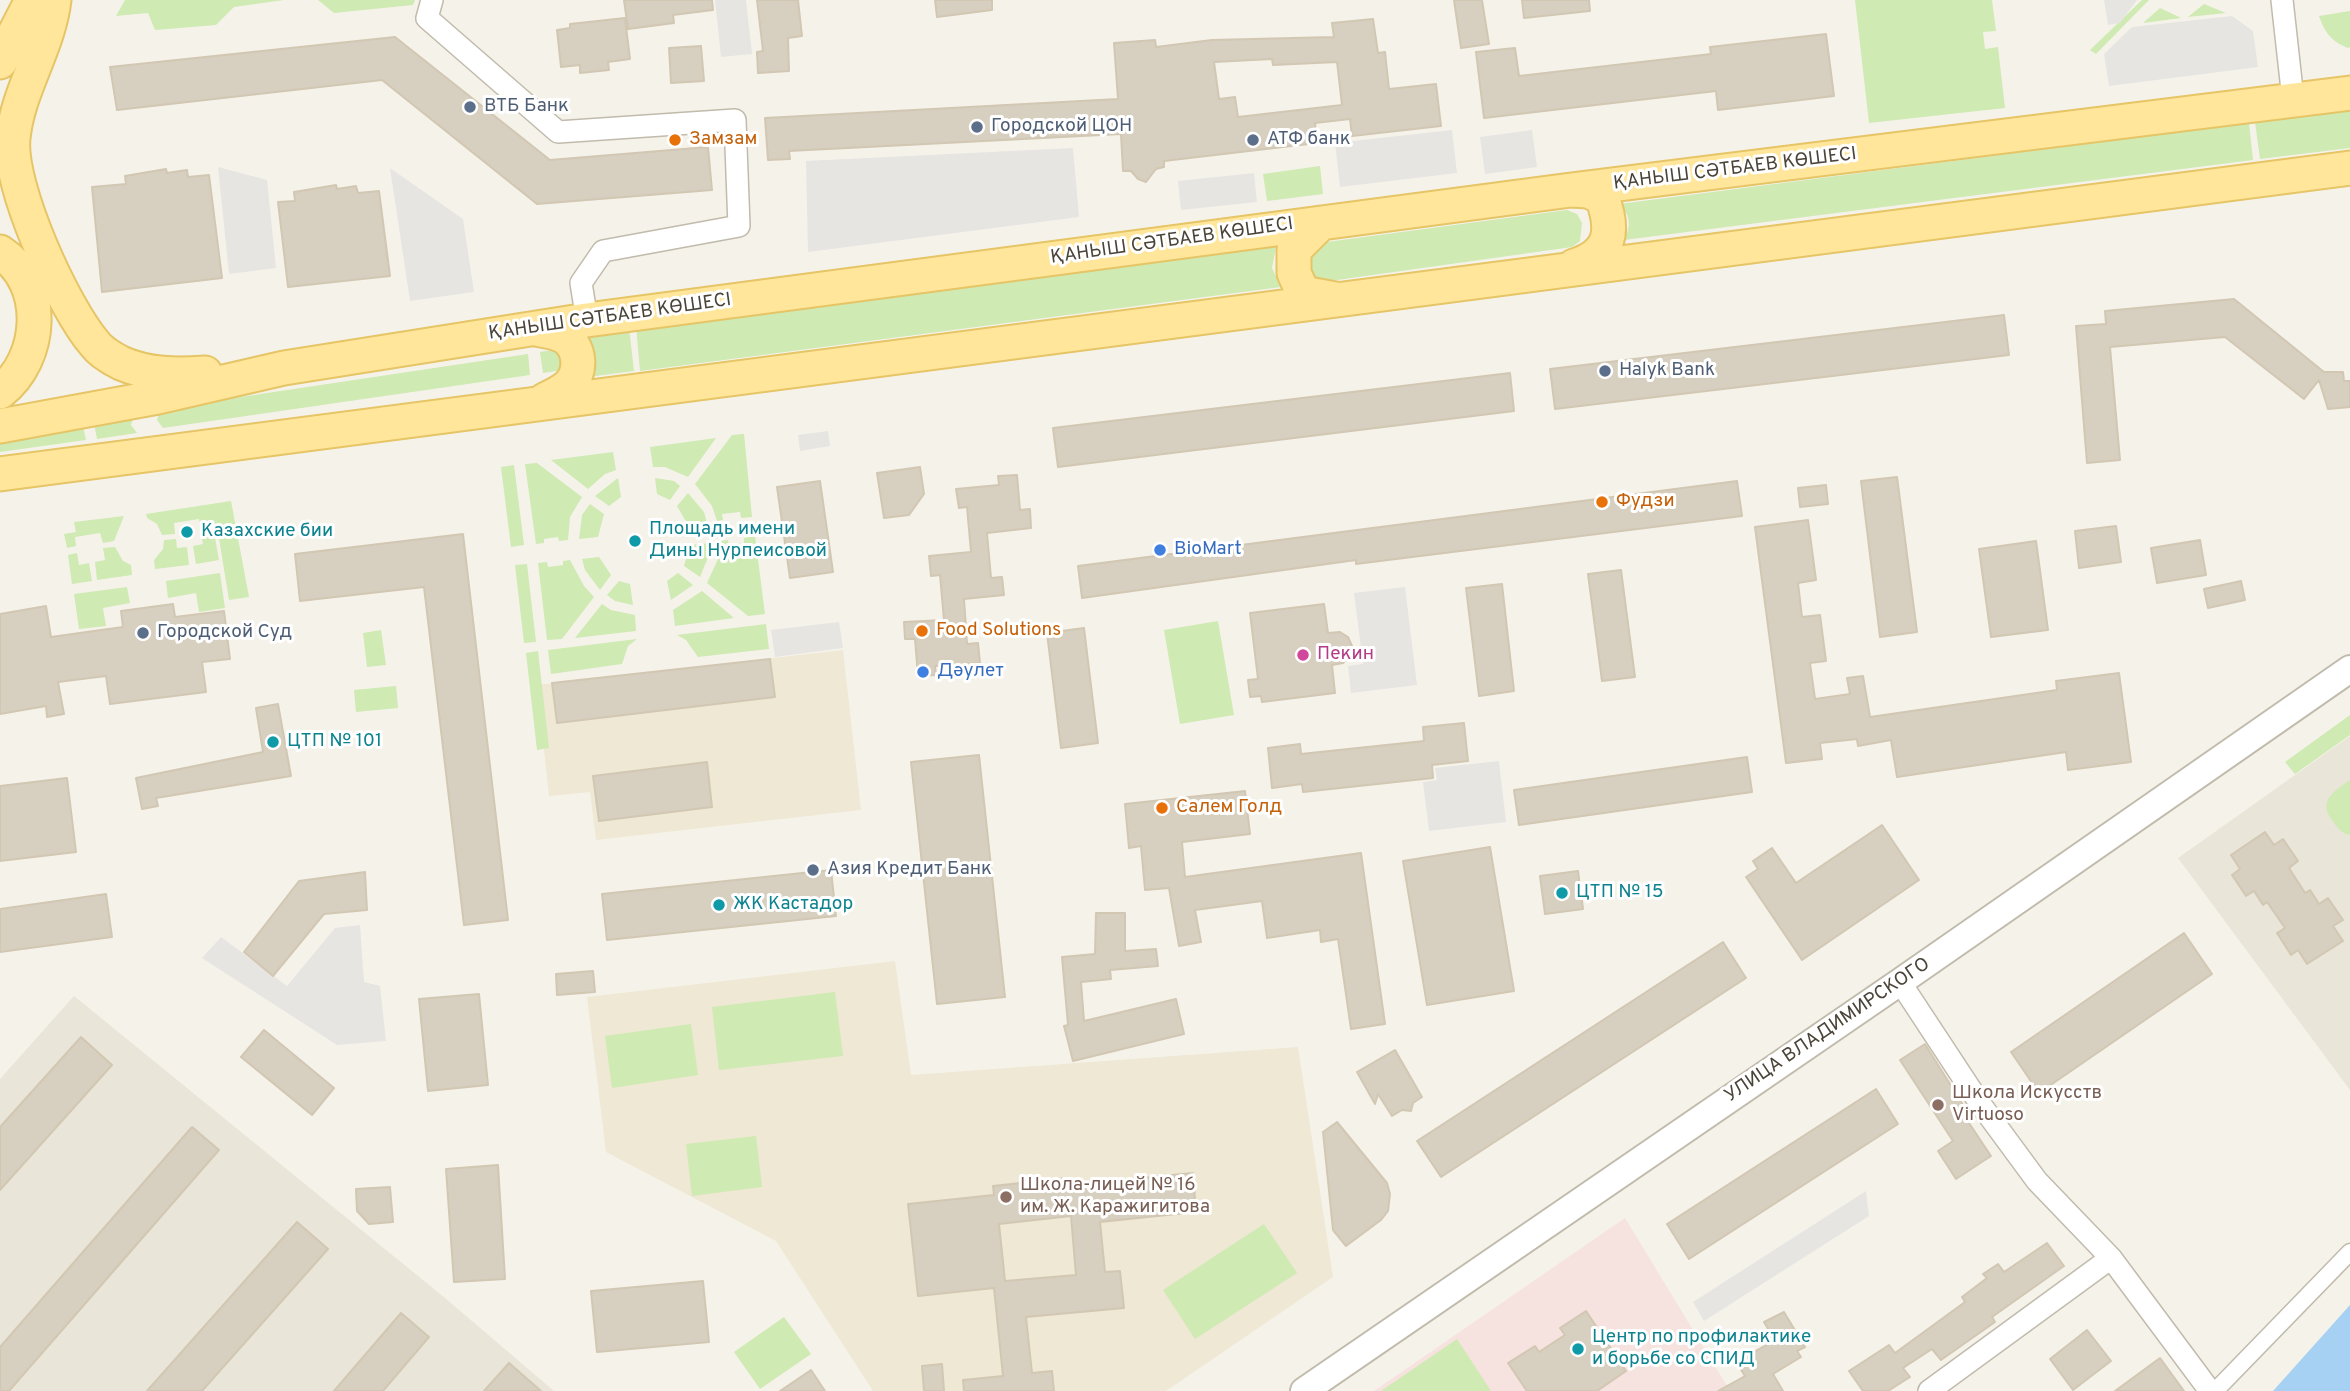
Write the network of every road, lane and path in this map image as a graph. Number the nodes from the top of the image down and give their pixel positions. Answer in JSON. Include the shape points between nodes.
{"nodes":[{"id":1,"x":432,"y":0,"type":"edge"},
{"id":2,"x":2282,"y":0,"type":"edge"},
{"id":3,"x":39,"y":1,"type":"edge"},
{"id":4,"x":0,"y":36,"type":"edge"},
{"id":5,"x":0,"y":62,"type":"edge"},
{"id":6,"x":2350,"y":93,"type":"edge"},
{"id":7,"x":2293,"y":99,"type":"junction"},
{"id":8,"x":2350,"y":168,"type":"edge"},
{"id":9,"x":1571,"y":190,"type":"junction"},
{"id":10,"x":1321,"y":223,"type":"junction"},
{"id":11,"x":0,"y":252,"type":"edge"},
{"id":12,"x":1562,"y":270,"type":"junction"},
{"id":13,"x":1336,"y":299,"type":"junction"},
{"id":14,"x":587,"y":320,"type":"junction"},
{"id":15,"x":534,"y":328,"type":"junction"},
{"id":16,"x":284,"y":368,"type":"junction"},
{"id":17,"x":0,"y":392,"type":"edge"},
{"id":18,"x":158,"y":397,"type":"junction"},
{"id":19,"x":543,"y":401,"type":"junction"},
{"id":20,"x":0,"y":426,"type":"edge"},
{"id":21,"x":167,"y":450,"type":"junction"},
{"id":22,"x":0,"y":474,"type":"edge"},
{"id":23,"x":2350,"y":669,"type":"edge"},
{"id":24,"x":1900,"y":982,"type":"junction"},
{"id":25,"x":2350,"y":1252,"type":"edge"},
{"id":26,"x":2111,"y":1258,"type":"junction"},
{"id":27,"x":1304,"y":1391,"type":"edge"},
{"id":28,"x":1929,"y":1391,"type":"edge"},
{"id":29,"x":2212,"y":1391,"type":"edge"}],
"edges":[{"from":1,"to":14,"type":"street","via":[[427,18],[558,132],[735,120],[739,226],[603,251],[581,283]]},
{"from":2,"to":7,"type":"street"},
{"from":3,"to":4,"type":"main road"},
{"from":3,"to":5,"type":"main road"},
{"from":3,"to":16,"type":"main road","via":[[45,43],[17,110],[15,176],[22,202],[62,289],[95,345],[120,362],[149,372]]},
{"from":6,"to":7,"type":"main road","name":"ҚАНЫШ СӘТБАЕВ КӨШЕСІ"},
{"from":7,"to":9,"type":"main road","name":"ҚАНЫШ СӘТБАЕВ КӨШЕСІ"},
{"from":8,"to":12,"type":"main road"},
{"from":9,"to":10,"type":"main road","name":"ҚАНЫШ СӘТБАЕВ КӨШЕСІ"},
{"from":9,"to":12,"type":"main road","via":[[1602,198],[1611,221],[1606,241],[1593,260]]},
{"from":10,"to":13,"type":"main road","via":[[1294,250],[1294,273],[1303,293]]},
{"from":10,"to":14,"type":"main road","name":"ҚАНЫШ СӘТБАЕВ КӨШЕСІ"},
{"from":11,"to":17,"type":"main road","via":[[27,283],[35,310],[34,336],[21,367]]},
{"from":12,"to":13,"type":"main road"},
{"from":13,"to":19,"type":"main road"},
{"from":14,"to":15,"type":"main road","name":"ҚАНЫШ СӘТБАЕВ КӨШЕСІ"},
{"from":15,"to":16,"type":"main road","name":"ҚАНЫШ СӘТБАЕВ КӨШЕСІ"},
{"from":15,"to":19,"type":"main road","via":[[573,343],[578,360],[576,377]]},
{"from":16,"to":18,"type":"main road","name":"ҚАНЫШ СӘТБАЕВ КӨШЕСІ"},
{"from":18,"to":20,"type":"main road","name":"ҚАНЫШ СӘТБАЕВ КӨШЕСІ"},
{"from":18,"to":21,"type":"main road","via":[[148,416],[149,428],[151,439]]},
{"from":19,"to":21,"type":"main road"},
{"from":21,"to":22,"type":"main road"},
{"from":23,"to":24,"type":"street","name":"УЛИЦА ВЛАДИМИРСКОГО"},
{"from":24,"to":26,"type":"street","via":[[2037,1181]]},
{"from":24,"to":27,"type":"street","name":"УЛИЦА ВЛАДИМИРСКОГО"},
{"from":25,"to":29,"type":"street"},
{"from":26,"to":28,"type":"street"},
{"from":26,"to":29,"type":"street"}]}
